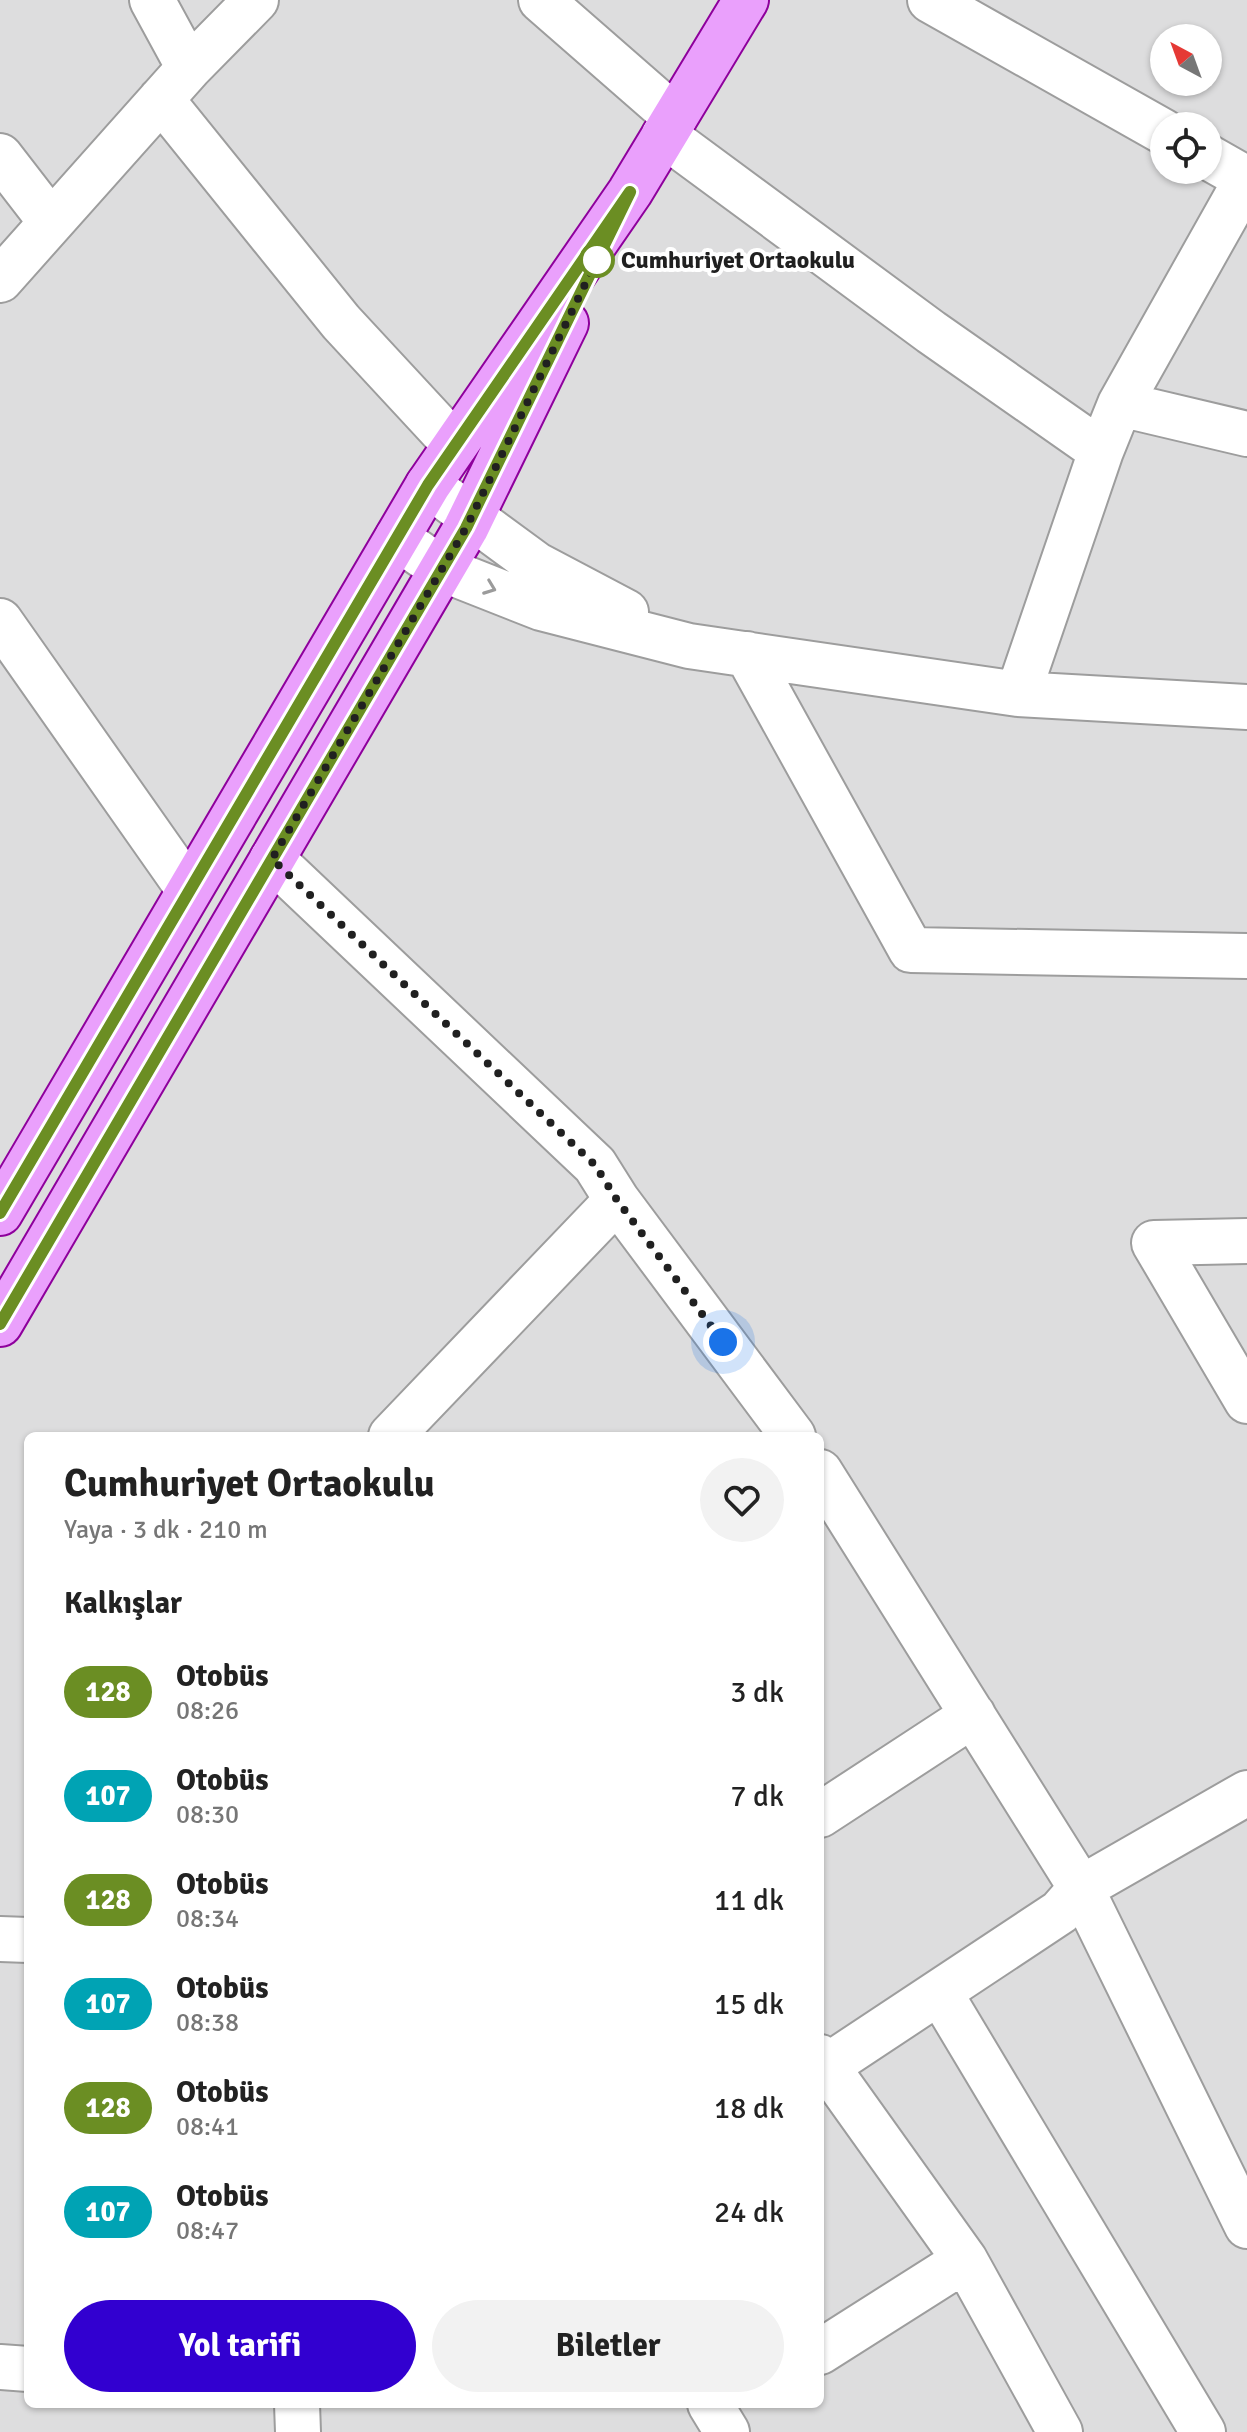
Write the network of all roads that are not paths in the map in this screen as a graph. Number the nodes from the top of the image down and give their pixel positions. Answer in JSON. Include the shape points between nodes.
{"nodes":[{"id":1,"x":152,"y":0,"type":"edge"},
{"id":2,"x":256,"y":0,"type":"edge"},
{"id":3,"x":541,"y":0,"type":"edge"},
{"id":4,"x":746,"y":0,"type":"edge"},
{"id":5,"x":930,"y":0,"type":"edge"},
{"id":6,"x":175,"y":83,"type":"junction"},
{"id":7,"x":1150,"y":124,"type":"edge"},
{"id":8,"x":670,"y":126,"type":"junction"},
{"id":9,"x":0,"y":156,"type":"edge"},
{"id":10,"x":1222,"y":165,"type":"edge"},
{"id":11,"x":1247,"y":179,"type":"edge"},
{"id":12,"x":630,"y":192,"type":"junction"},
{"id":13,"x":51,"y":222,"type":"junction"},
{"id":14,"x":0,"y":280,"type":"edge"},
{"id":15,"x":1120,"y":404,"type":"junction"},
{"id":16,"x":1247,"y":434,"type":"edge"},
{"id":17,"x":455,"y":445,"type":"junction"},
{"id":18,"x":1101,"y":451,"type":"junction"},
{"id":19,"x":428,"y":485,"type":"junction"},
{"id":20,"x":472,"y":515,"type":"junction"},
{"id":21,"x":397,"y":538,"type":"junction"},
{"id":22,"x":442,"y":569,"type":"junction"},
{"id":23,"x":0,"y":621,"type":"edge"},
{"id":24,"x":689,"y":646,"type":"junction"},
{"id":25,"x":747,"y":654,"type":"junction"},
{"id":26,"x":1018,"y":694,"type":"junction"},
{"id":27,"x":1247,"y":707,"type":"edge"},
{"id":28,"x":272,"y":859,"type":"junction"},
{"id":29,"x":189,"y":890,"type":"junction"},
{"id":30,"x":1247,"y":956,"type":"edge"},
{"id":31,"x":617,"y":1200,"type":"junction"},
{"id":32,"x":0,"y":1213,"type":"edge"},
{"id":33,"x":1247,"y":1241,"type":"edge"},
{"id":34,"x":0,"y":1324,"type":"edge"},
{"id":35,"x":1247,"y":1401,"type":"edge"},
{"id":36,"x":395,"y":1432,"type":"edge"},
{"id":37,"x":790,"y":1432,"type":"edge"},
{"id":38,"x":824,"y":1484,"type":"edge"},
{"id":39,"x":973,"y":1715,"type":"junction"},
{"id":40,"x":1247,"y":1793,"type":"edge"},
{"id":41,"x":824,"y":1812,"type":"edge"},
{"id":42,"x":1081,"y":1888,"type":"junction"},
{"id":43,"x":0,"y":1939,"type":"edge"},
{"id":44,"x":24,"y":1940,"type":"edge"},
{"id":45,"x":940,"y":1993,"type":"junction"},
{"id":46,"x":824,"y":2064,"type":"edge"},
{"id":47,"x":824,"y":2068,"type":"edge"},
{"id":48,"x":1247,"y":2226,"type":"edge"},
{"id":49,"x":965,"y":2260,"type":"junction"},
{"id":50,"x":824,"y":2349,"type":"edge"},
{"id":51,"x":0,"y":2367,"type":"edge"},
{"id":52,"x":24,"y":2369,"type":"edge"},
{"id":53,"x":297,"y":2408,"type":"edge"},
{"id":54,"x":298,"y":2432,"type":"edge"},
{"id":55,"x":1060,"y":2432,"type":"edge"},
{"id":56,"x":1203,"y":2432,"type":"edge"}],
"edges":[{"from":1,"to":6,"type":"street"},
{"from":2,"to":6,"type":"street"},
{"from":3,"to":8,"type":"street"},
{"from":4,"to":8,"type":"main road"},
{"from":5,"to":7,"type":"street"},
{"from":6,"to":13,"type":"street"},
{"from":6,"to":17,"type":"street","via":[[341,322]]},
{"from":8,"to":12,"type":"main road"},
{"from":8,"to":18,"type":"street","via":[[931,332]]},
{"from":9,"to":13,"type":"street"},
{"from":10,"to":11,"type":"street"},
{"from":11,"to":15,"type":"street"},
{"from":12,"to":17,"type":"main road"},
{"from":12,"to":20,"type":"main road"},
{"from":13,"to":14,"type":"street"},
{"from":15,"to":16,"type":"street"},
{"from":15,"to":18,"type":"street"},
{"from":17,"to":19,"type":"main road"},
{"from":18,"to":26,"type":"street"},
{"from":19,"to":20,"type":"street"},
{"from":19,"to":21,"type":"main road"},
{"from":20,"to":22,"type":"main road"},
{"from":20,"to":24,"type":"street","via":[[537,565]]},
{"from":21,"to":22,"type":"street"},
{"from":21,"to":29,"type":"main road"},
{"from":22,"to":24,"type":"street","one_way":true,"via":[[541,608]]},
{"from":22,"to":28,"type":"main road"},
{"from":23,"to":29,"type":"street"},
{"from":24,"to":25,"type":"street"},
{"from":25,"to":26,"type":"street"},
{"from":25,"to":30,"type":"street","via":[[911,950]]},
{"from":26,"to":27,"type":"street"},
{"from":28,"to":31,"type":"street","via":[[595,1165]]},
{"from":28,"to":34,"type":"main road"},
{"from":29,"to":32,"type":"main road"},
{"from":31,"to":36,"type":"street"},
{"from":31,"to":37,"type":"street"},
{"from":33,"to":35,"type":"street","via":[[1154,1243]]},
{"from":38,"to":39,"type":"street"},
{"from":39,"to":41,"type":"street"},
{"from":39,"to":42,"type":"street"},
{"from":40,"to":42,"type":"street"},
{"from":42,"to":45,"type":"street","via":[[1060,1912]]},
{"from":42,"to":48,"type":"street"},
{"from":43,"to":44,"type":"street"},
{"from":45,"to":46,"type":"street"},
{"from":45,"to":56,"type":"street"},
{"from":47,"to":49,"type":"street"},
{"from":49,"to":50,"type":"street"},
{"from":49,"to":55,"type":"street"},
{"from":51,"to":52,"type":"street"},
{"from":53,"to":54,"type":"street"}]}
